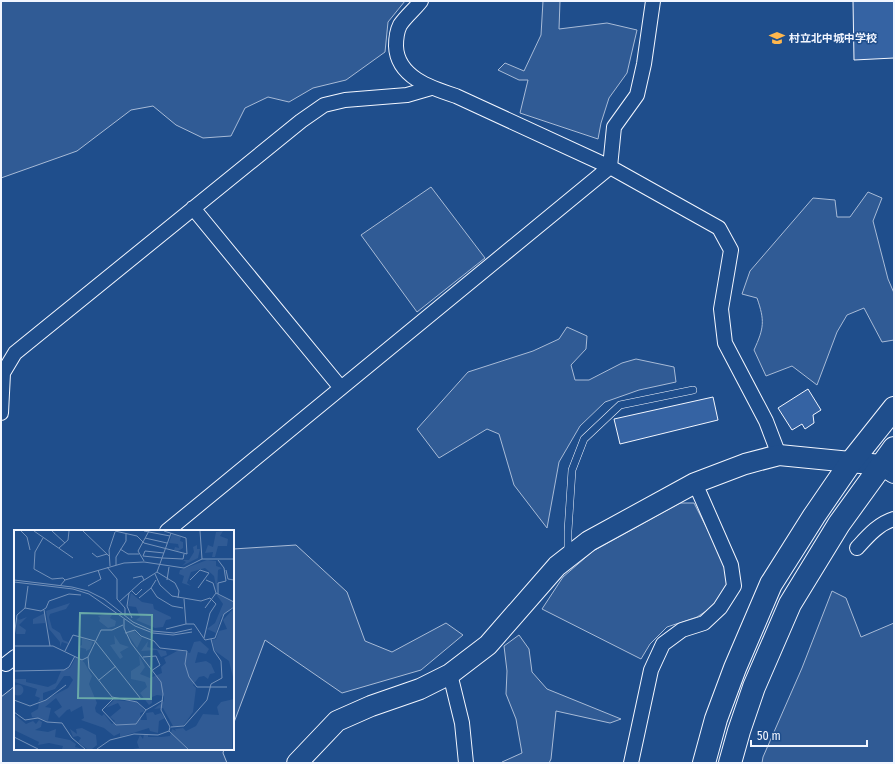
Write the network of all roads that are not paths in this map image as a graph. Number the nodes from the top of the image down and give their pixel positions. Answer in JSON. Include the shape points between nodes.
{"nodes":[{"id":1,"x":421,"y":1,"type":"edge"},
{"id":2,"x":653,"y":1,"type":"edge"},
{"id":3,"x":431,"y":88,"type":"junction"},
{"id":4,"x":610,"y":166,"type":"junction"},
{"id":5,"x":194,"y":208,"type":"junction"},
{"id":6,"x":2,"y":372,"type":"edge"},
{"id":7,"x":341,"y":388,"type":"junction"},
{"id":8,"x":693,"y":390,"type":"dead end"},
{"id":9,"x":894,"y":408,"type":"edge"},
{"id":10,"x":1,"y":413,"type":"edge"},
{"id":11,"x":894,"y":448,"type":"edge"},
{"id":12,"x":779,"y":455,"type":"junction"},
{"id":13,"x":851,"y":462,"type":"junction"},
{"id":14,"x":887,"y":469,"type":"edge"},
{"id":15,"x":695,"y":482,"type":"junction"},
{"id":16,"x":894,"y":519,"type":"edge"},
{"id":17,"x":168,"y":530,"type":"edge"},
{"id":18,"x":857,"y":548,"type":"dead end"},
{"id":19,"x":568,"y":557,"type":"junction"},
{"id":20,"x":450,"y":674,"type":"junction"},
{"id":21,"x":297,"y":763,"type":"edge"},
{"id":22,"x":466,"y":763,"type":"edge"},
{"id":23,"x":631,"y":763,"type":"edge"},
{"id":24,"x":704,"y":763,"type":"edge"},
{"id":25,"x":730,"y":763,"type":"edge"}],
"edges":[{"from":1,"to":3,"type":"street","via":[[400,25],[396,39],[397,54],[408,73]]},
{"from":2,"to":4,"type":"street","via":[[637,95],[614,128]]},
{"from":3,"to":4,"type":"street","via":[[456,96]]},
{"from":3,"to":5,"type":"street","via":[[407,95],[345,100],[324,105]]},
{"from":4,"to":7,"type":"street"},
{"from":4,"to":12,"type":"street","via":[[719,228],[731,250],[721,309],[725,343],[766,421]]},
{"from":5,"to":6,"type":"street","via":[[15,353]]},
{"from":5,"to":7,"type":"street"},
{"from":6,"to":10,"type":"street"},
{"from":7,"to":17,"type":"street"},
{"from":8,"to":19,"type":"lane","via":[[620,405],[584,439],[572,470]]},
{"from":9,"to":13,"type":"main road"},
{"from":11,"to":14,"type":"main road"},
{"from":12,"to":13,"type":"street"},
{"from":12,"to":15,"type":"street"},
{"from":13,"to":14,"type":"street"},
{"from":13,"to":24,"type":"main road","via":[[771,584],[735,668],[716,719]]},
{"from":14,"to":25,"type":"main road","via":[[839,524],[790,604],[754,687]]},
{"from":15,"to":19,"type":"street","via":[[589,541]]},
{"from":15,"to":23,"type":"street","via":[[731,565],[734,586],[720,608],[704,623],[682,630],[663,644],[651,670]]},
{"from":16,"to":18,"type":"street","via":[[871,533]]},
{"from":19,"to":20,"type":"street","via":[[557,566],[488,644]]},
{"from":20,"to":21,"type":"street","via":[[420,689],[337,721]]},
{"from":20,"to":22,"type":"street","via":[[462,723]]}]}
